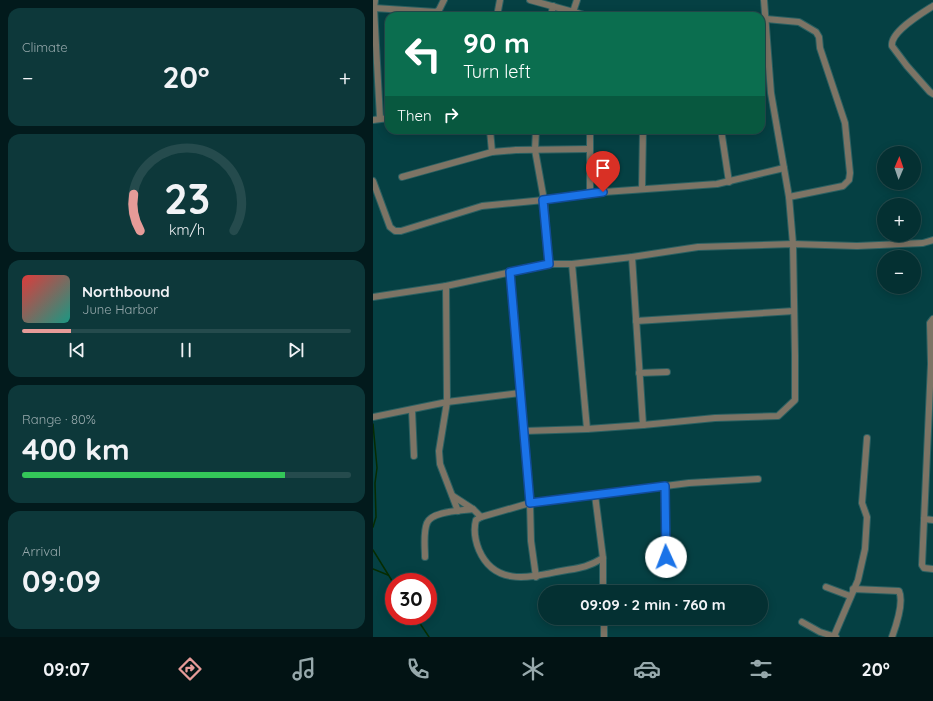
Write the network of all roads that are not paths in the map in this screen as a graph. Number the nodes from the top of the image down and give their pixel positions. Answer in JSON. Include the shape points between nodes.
{"nodes":[{"id":1,"x":375,"y":0,"type":"edge"},
{"id":2,"x":444,"y":0,"type":"edge"},
{"id":3,"x":500,"y":0,"type":"edge"},
{"id":4,"x":530,"y":0,"type":"edge"},
{"id":5,"x":577,"y":0,"type":"edge"},
{"id":6,"x":764,"y":0,"type":"edge"},
{"id":7,"x":553,"y":6,"type":"junction"},
{"id":8,"x":933,"y":6,"type":"edge"},
{"id":9,"x":374,"y":8,"type":"edge"},
{"id":10,"x":415,"y":12,"type":"edge"},
{"id":11,"x":438,"y":12,"type":"edge"},
{"id":12,"x":498,"y":12,"type":"edge"},
{"id":13,"x":552,"y":12,"type":"edge"},
{"id":14,"x":573,"y":12,"type":"joint"},
{"id":15,"x":766,"y":19,"type":"junction"},
{"id":16,"x":933,"y":94,"type":"edge"},
{"id":17,"x":380,"y":118,"type":"junction"},
{"id":18,"x":385,"y":118,"type":"edge"},
{"id":19,"x":373,"y":120,"type":"edge"},
{"id":20,"x":490,"y":134,"type":"edge"},
{"id":21,"x":536,"y":134,"type":"edge"},
{"id":22,"x":590,"y":134,"type":"edge"},
{"id":23,"x":643,"y":134,"type":"edge"},
{"id":24,"x":722,"y":136,"type":"dead end"},
{"id":25,"x":589,"y":149,"type":"junction"},
{"id":26,"x":535,"y":150,"type":"junction"},
{"id":27,"x":492,"y":152,"type":"junction"},
{"id":28,"x":784,"y":168,"type":"junction"},
{"id":29,"x":402,"y":177,"type":"dead end"},
{"id":30,"x":373,"y":181,"type":"edge"},
{"id":31,"x":729,"y":182,"type":"junction"},
{"id":32,"x":642,"y":188,"type":"junction"},
{"id":33,"x":591,"y":193,"type":"junction"},
{"id":34,"x":789,"y":197,"type":"junction"},
{"id":35,"x":543,"y":200,"type":"junction"},
{"id":36,"x":933,"y":240,"type":"edge"},
{"id":37,"x":793,"y":244,"type":"junction"},
{"id":38,"x":632,"y":257,"type":"junction"},
{"id":39,"x":549,"y":264,"type":"junction"},
{"id":40,"x":572,"y":264,"type":"junction"},
{"id":41,"x":510,"y":272,"type":"junction"},
{"id":42,"x":446,"y":286,"type":"junction"},
{"id":43,"x":373,"y":298,"type":"edge"},
{"id":44,"x":794,"y":311,"type":"junction"},
{"id":45,"x":933,"y":319,"type":"edge"},
{"id":46,"x":636,"y":321,"type":"junction"},
{"id":47,"x":667,"y":372,"type":"dead end"},
{"id":48,"x":639,"y":373,"type":"junction"},
{"id":49,"x":520,"y":393,"type":"junction"},
{"id":50,"x":447,"y":402,"type":"junction"},
{"id":51,"x":412,"y":410,"type":"junction"},
{"id":52,"x":373,"y":417,"type":"edge"},
{"id":53,"x":931,"y":423,"type":"edge"},
{"id":54,"x":643,"y":425,"type":"junction"},
{"id":55,"x":587,"y":429,"type":"junction"},
{"id":56,"x":524,"y":431,"type":"junction"},
{"id":57,"x":867,"y":438,"type":"dead end"},
{"id":58,"x":414,"y":456,"type":"dead end"},
{"id":59,"x":758,"y":479,"type":"dead end"},
{"id":60,"x":665,"y":486,"type":"junction"},
{"id":61,"x":595,"y":495,"type":"junction"},
{"id":62,"x":453,"y":496,"type":"junction"},
{"id":63,"x":530,"y":503,"type":"junction"},
{"id":64,"x":473,"y":509,"type":"junction"},
{"id":65,"x":458,"y":511,"type":"junction"},
{"id":66,"x":481,"y":517,"type":"junction"},
{"id":67,"x":924,"y":519,"type":"junction"},
{"id":68,"x":933,"y":520,"type":"edge"},
{"id":69,"x":425,"y":557,"type":"dead end"},
{"id":70,"x":603,"y":558,"type":"junction"},
{"id":71,"x":933,"y":569,"type":"edge"},
{"id":72,"x":669,"y":573,"type":"dead end"},
{"id":73,"x":536,"y":577,"type":"junction"},
{"id":74,"x":603,"y":585,"type":"edge"},
{"id":75,"x":826,"y":586,"type":"dead end"},
{"id":76,"x":853,"y":589,"type":"junction"},
{"id":77,"x":850,"y":596,"type":"junction"},
{"id":78,"x":802,"y":622,"type":"dead end"},
{"id":79,"x":604,"y":625,"type":"edge"},
{"id":80,"x":835,"y":636,"type":"edge"},
{"id":81,"x":604,"y":637,"type":"edge"},
{"id":82,"x":892,"y":637,"type":"edge"}],
"edges":[{"from":1,"to":9,"type":"street"},
{"from":2,"to":11,"type":"street"},
{"from":3,"to":12,"type":"street"},
{"from":4,"to":7,"type":"street"},
{"from":5,"to":14,"type":"street"},
{"from":6,"to":15,"type":"street"},
{"from":7,"to":13,"type":"street"},
{"from":7,"to":14,"type":"street"},
{"from":8,"to":16,"type":"street","via":[[895,35],[892,42],[892,46],[907,66]]},
{"from":9,"to":10,"type":"street"},
{"from":9,"to":17,"type":"street"},
{"from":15,"to":28,"type":"street","via":[[771,93]]},
{"from":15,"to":34,"type":"street","via":[[799,22],[816,32],[845,123],[850,173],[846,184]]},
{"from":17,"to":18,"type":"street"},
{"from":17,"to":19,"type":"street"},
{"from":20,"to":27,"type":"street"},
{"from":21,"to":26,"type":"street"},
{"from":22,"to":25,"type":"street"},
{"from":23,"to":32,"type":"street"},
{"from":24,"to":31,"type":"street"},
{"from":25,"to":26,"type":"street"},
{"from":25,"to":33,"type":"street"},
{"from":26,"to":27,"type":"street"},
{"from":26,"to":35,"type":"street"},
{"from":27,"to":29,"type":"street"},
{"from":28,"to":31,"type":"street"},
{"from":28,"to":34,"type":"street"},
{"from":30,"to":35,"type":"street","via":[[390,228],[401,231],[482,206]]},
{"from":31,"to":32,"type":"street"},
{"from":32,"to":33,"type":"street"},
{"from":33,"to":35,"type":"street"},
{"from":34,"to":37,"type":"street"},
{"from":35,"to":39,"type":"street"},
{"from":36,"to":37,"type":"street","via":[[923,243],[857,246]]},
{"from":37,"to":38,"type":"street","via":[[698,247]]},
{"from":37,"to":44,"type":"street"},
{"from":38,"to":40,"type":"street"},
{"from":38,"to":46,"type":"street"},
{"from":39,"to":40,"type":"street"},
{"from":39,"to":41,"type":"street"},
{"from":40,"to":55,"type":"street"},
{"from":41,"to":42,"type":"street"},
{"from":41,"to":49,"type":"street"},
{"from":42,"to":43,"type":"street"},
{"from":42,"to":50,"type":"street"},
{"from":44,"to":46,"type":"street"},
{"from":44,"to":54,"type":"street","via":[[795,397],[793,403],[778,416],[715,418]]},
{"from":45,"to":53,"type":"street","via":[[930,323]]},
{"from":46,"to":48,"type":"street"},
{"from":47,"to":48,"type":"street"},
{"from":48,"to":54,"type":"street"},
{"from":49,"to":50,"type":"street"},
{"from":49,"to":56,"type":"street"},
{"from":50,"to":51,"type":"street"},
{"from":50,"to":62,"type":"street","via":[[439,458]]},
{"from":51,"to":52,"type":"street"},
{"from":51,"to":58,"type":"street"},
{"from":53,"to":67,"type":"street"},
{"from":54,"to":55,"type":"street"},
{"from":55,"to":56,"type":"street"},
{"from":56,"to":63,"type":"street"},
{"from":57,"to":76,"type":"street","via":[[862,504],[867,517],[865,550]]},
{"from":59,"to":60,"type":"street"},
{"from":60,"to":61,"type":"street"},
{"from":60,"to":72,"type":"street"},
{"from":61,"to":63,"type":"street"},
{"from":61,"to":70,"type":"street"},
{"from":62,"to":64,"type":"street"},
{"from":62,"to":65,"type":"street"},
{"from":63,"to":66,"type":"street"},
{"from":63,"to":73,"type":"street","via":[[531,541]]},
{"from":64,"to":65,"type":"street"},
{"from":64,"to":66,"type":"street"},
{"from":65,"to":69,"type":"street","via":[[437,514],[429,519],[425,532]]},
{"from":66,"to":73,"type":"street","via":[[476,520],[474,529],[476,541],[481,554],[491,567],[503,575],[514,578]]},
{"from":67,"to":68,"type":"street"},
{"from":67,"to":71,"type":"street","via":[[922,565],[924,568]]},
{"from":70,"to":73,"type":"street","via":[[584,568]]},
{"from":70,"to":74,"type":"street"},
{"from":75,"to":77,"type":"street"},
{"from":76,"to":77,"type":"street"},
{"from":76,"to":82,"type":"street","via":[[899,591],[901,600],[897,626]]},
{"from":77,"to":80,"type":"street"},
{"from":78,"to":80,"type":"street","via":[[820,632]]},
{"from":79,"to":81,"type":"street"}]}
